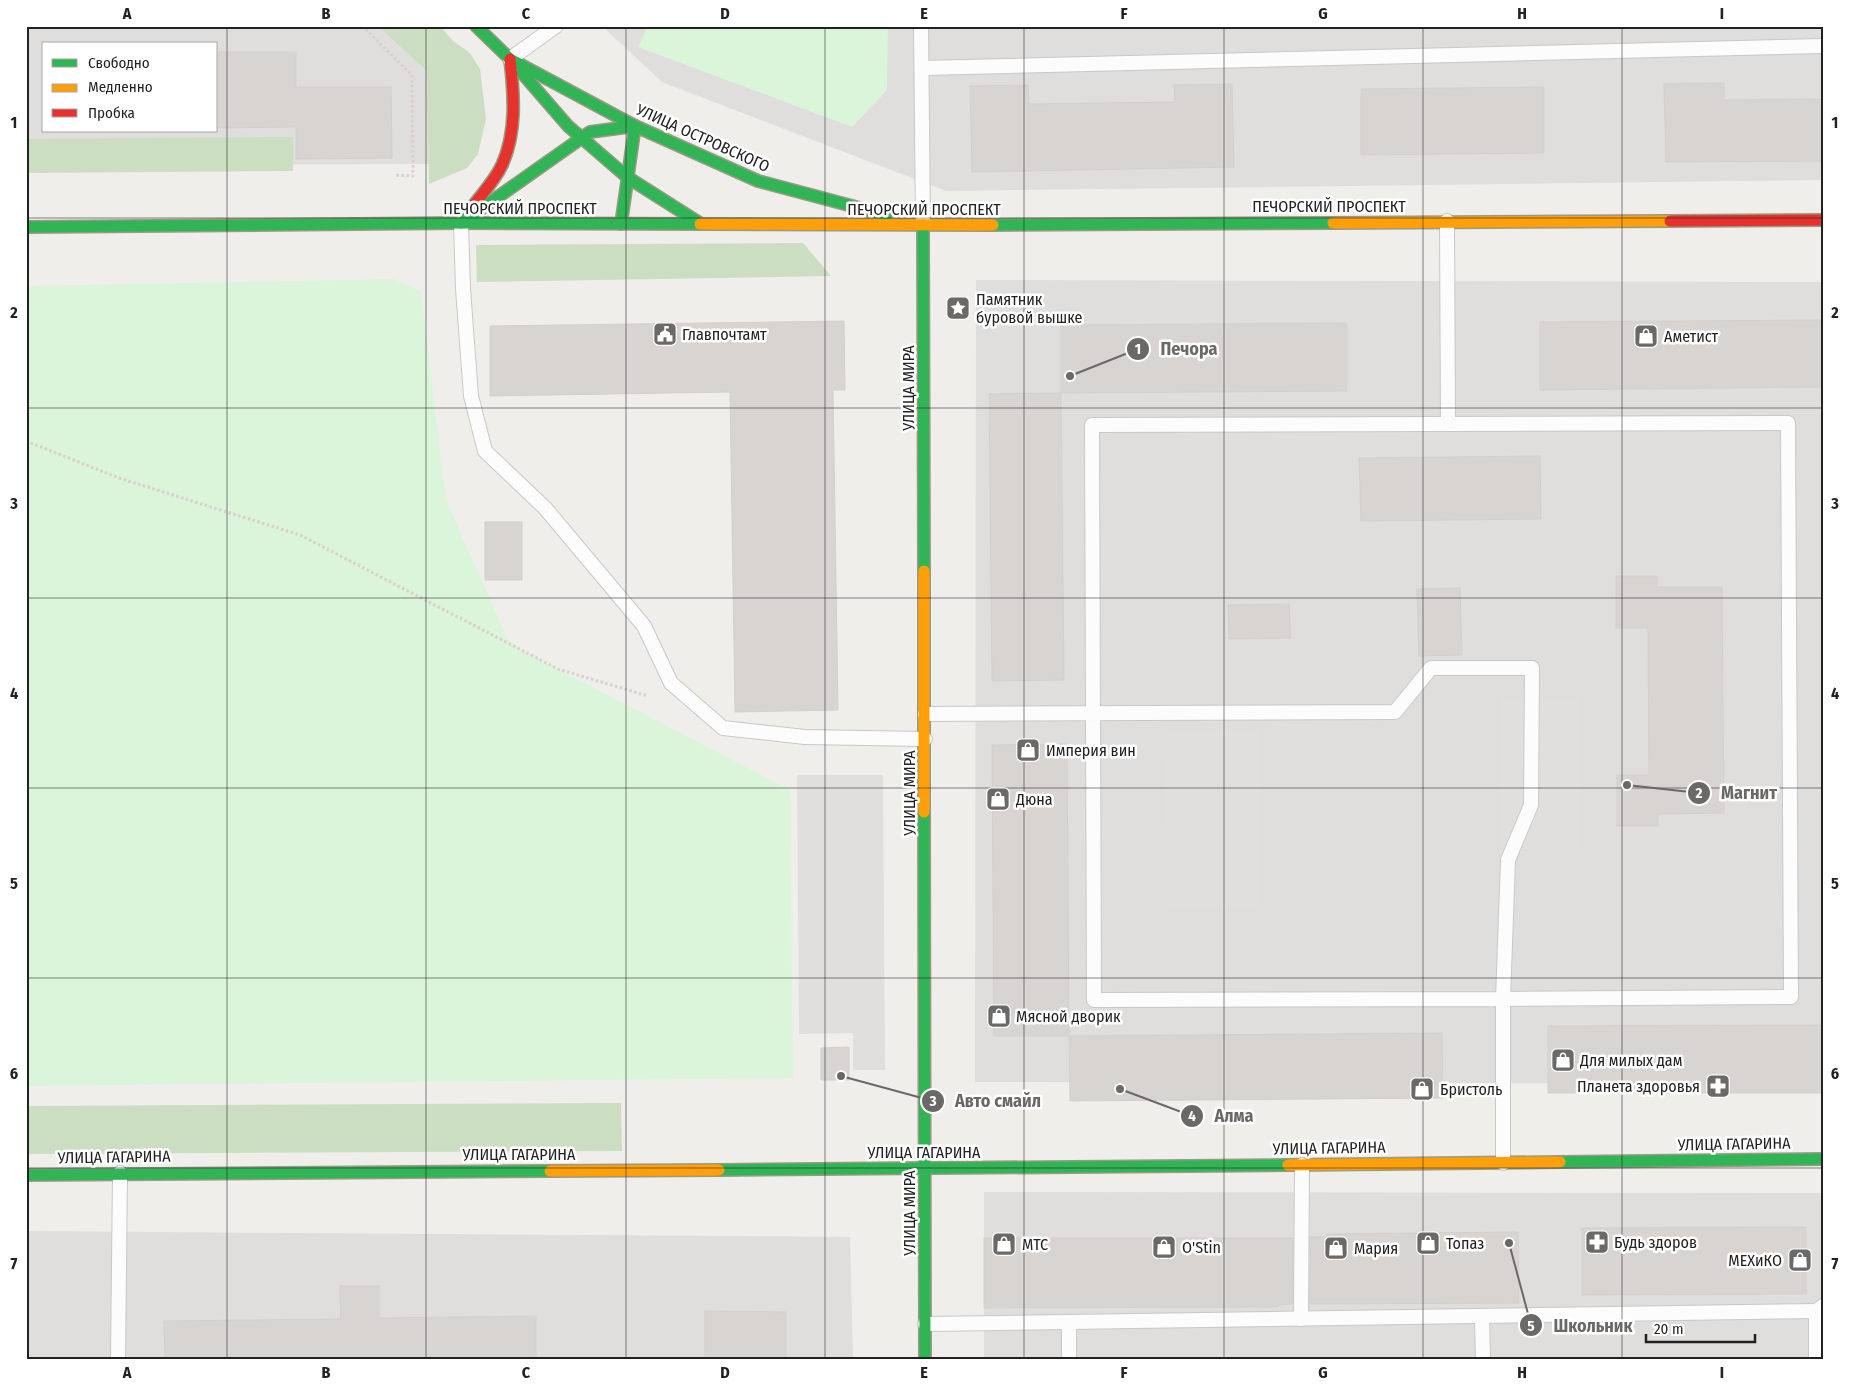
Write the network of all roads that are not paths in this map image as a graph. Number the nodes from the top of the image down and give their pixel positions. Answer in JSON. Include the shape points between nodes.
{"nodes":[{"id":1,"x":476,"y":26,"type":"edge"},
{"id":2,"x":556,"y":26,"type":"edge"},
{"id":3,"x":921,"y":26,"type":"edge"},
{"id":4,"x":1823,"y":46,"type":"edge"},
{"id":5,"x":510,"y":59,"type":"junction"},
{"id":6,"x":922,"y":68,"type":"junction"},
{"id":7,"x":634,"y":126,"type":"junction"},
{"id":8,"x":582,"y":138,"type":"junction"},
{"id":9,"x":627,"y":178,"type":"junction"},
{"id":10,"x":1823,"y":220,"type":"edge"},
{"id":11,"x":1447,"y":221,"type":"junction"},
{"id":12,"x":462,"y":224,"type":"junction"},
{"id":13,"x":621,"y":224,"type":"junction"},
{"id":14,"x":701,"y":224,"type":"junction"},
{"id":15,"x":923,"y":226,"type":"junction"},
{"id":16,"x":26,"y":227,"type":"edge"},
{"id":17,"x":1448,"y":424,"type":"junction"},
{"id":18,"x":925,"y":714,"type":"junction"},
{"id":19,"x":1093,"y":714,"type":"junction"},
{"id":20,"x":925,"y":738,"type":"junction"},
{"id":21,"x":1503,"y":999,"type":"junction"},
{"id":22,"x":1823,"y":1158,"type":"edge"},
{"id":23,"x":1504,"y":1163,"type":"junction"},
{"id":24,"x":1302,"y":1165,"type":"junction"},
{"id":25,"x":925,"y":1168,"type":"junction"},
{"id":26,"x":120,"y":1173,"type":"junction"},
{"id":27,"x":26,"y":1175,"type":"edge"},
{"id":28,"x":1819,"y":1309,"type":"edge"},
{"id":29,"x":1482,"y":1316,"type":"junction"},
{"id":30,"x":1302,"y":1319,"type":"junction"},
{"id":31,"x":1069,"y":1322,"type":"junction"},
{"id":32,"x":925,"y":1324,"type":"junction"},
{"id":33,"x":118,"y":1360,"type":"edge"},
{"id":34,"x":925,"y":1360,"type":"edge"},
{"id":35,"x":1069,"y":1360,"type":"edge"},
{"id":36,"x":1483,"y":1360,"type":"edge"},
{"id":37,"x":1816,"y":1360,"type":"edge"}],
"edges":[{"from":1,"to":5,"type":"main road","name":"УЛИЦА ОСТРОВСКОГО"},
{"from":2,"to":5,"type":"lane"},
{"from":3,"to":6,"type":"lane"},
{"from":4,"to":6,"type":"lane"},
{"from":5,"to":7,"type":"main road","name":"УЛИЦА ОСТРОВСКОГО"},
{"from":5,"to":8,"type":"main road"},
{"from":5,"to":12,"type":"main road","via":[[515,100],[502,165]]},
{"from":6,"to":15,"type":"lane"},
{"from":7,"to":8,"type":"main road","via":[[590,132]]},
{"from":7,"to":9,"type":"main road"},
{"from":7,"to":15,"type":"main road","name":"УЛИЦА ОСТРОВСКОГО","via":[[758,181]]},
{"from":8,"to":9,"type":"main road"},
{"from":8,"to":12,"type":"main road"},
{"from":9,"to":13,"type":"main road"},
{"from":9,"to":14,"type":"main road"},
{"from":10,"to":11,"type":"main road","name":"ПЕЧОРСКИЙ ПРОСПЕКТ"},
{"from":11,"to":15,"type":"main road","name":"ПЕЧОРСКИЙ ПРОСПЕКТ"},
{"from":11,"to":17,"type":"lane"},
{"from":12,"to":13,"type":"main road","name":"ПЕЧОРСКИЙ ПРОСПЕКТ"},
{"from":12,"to":16,"type":"main road","name":"ПЕЧОРСКИЙ ПРОСПЕКТ"},
{"from":12,"to":20,"type":"lane","via":[[471,396],[485,451],[545,508],[632,610],[644,626],[671,683],[723,728],[805,737]]},
{"from":13,"to":14,"type":"main road","name":"ПЕЧОРСКИЙ ПРОСПЕКТ"},
{"from":14,"to":15,"type":"main road","name":"ПЕЧОРСКИЙ ПРОСПЕКТ"},
{"from":15,"to":18,"type":"main road","name":"УЛИЦА МИРА"},
{"from":17,"to":19,"type":"lane","via":[[1092,425]]},
{"from":17,"to":21,"type":"lane","via":[[1788,423],[1790,997]]},
{"from":18,"to":19,"type":"lane"},
{"from":18,"to":20,"type":"main road","name":"УЛИЦА МИРА"},
{"from":19,"to":21,"type":"lane","via":[[1094,1000]]},
{"from":19,"to":21,"type":"lane","via":[[1395,712],[1431,668],[1532,668],[1531,805],[1508,860]]},
{"from":20,"to":25,"type":"main road","name":"УЛИЦА МИРА"},
{"from":21,"to":23,"type":"lane"},
{"from":22,"to":23,"type":"main road","name":"УЛИЦА ГАГАРИНА"},
{"from":23,"to":24,"type":"main road","name":"УЛИЦА ГАГАРИНА"},
{"from":24,"to":25,"type":"main road","name":"УЛИЦА ГАГАРИНА"},
{"from":24,"to":30,"type":"lane"},
{"from":25,"to":26,"type":"main road","name":"УЛИЦА ГАГАРИНА"},
{"from":25,"to":32,"type":"main road","name":"УЛИЦА МИРА"},
{"from":26,"to":27,"type":"main road","name":"УЛИЦА ГАГАРИНА"},
{"from":26,"to":33,"type":"lane"},
{"from":28,"to":29,"type":"lane"},
{"from":28,"to":37,"type":"lane"},
{"from":29,"to":30,"type":"lane"},
{"from":29,"to":36,"type":"lane"},
{"from":30,"to":31,"type":"lane"},
{"from":31,"to":32,"type":"lane"},
{"from":31,"to":35,"type":"lane"},
{"from":32,"to":34,"type":"main road","name":"УЛИЦА МИРА"}]}
